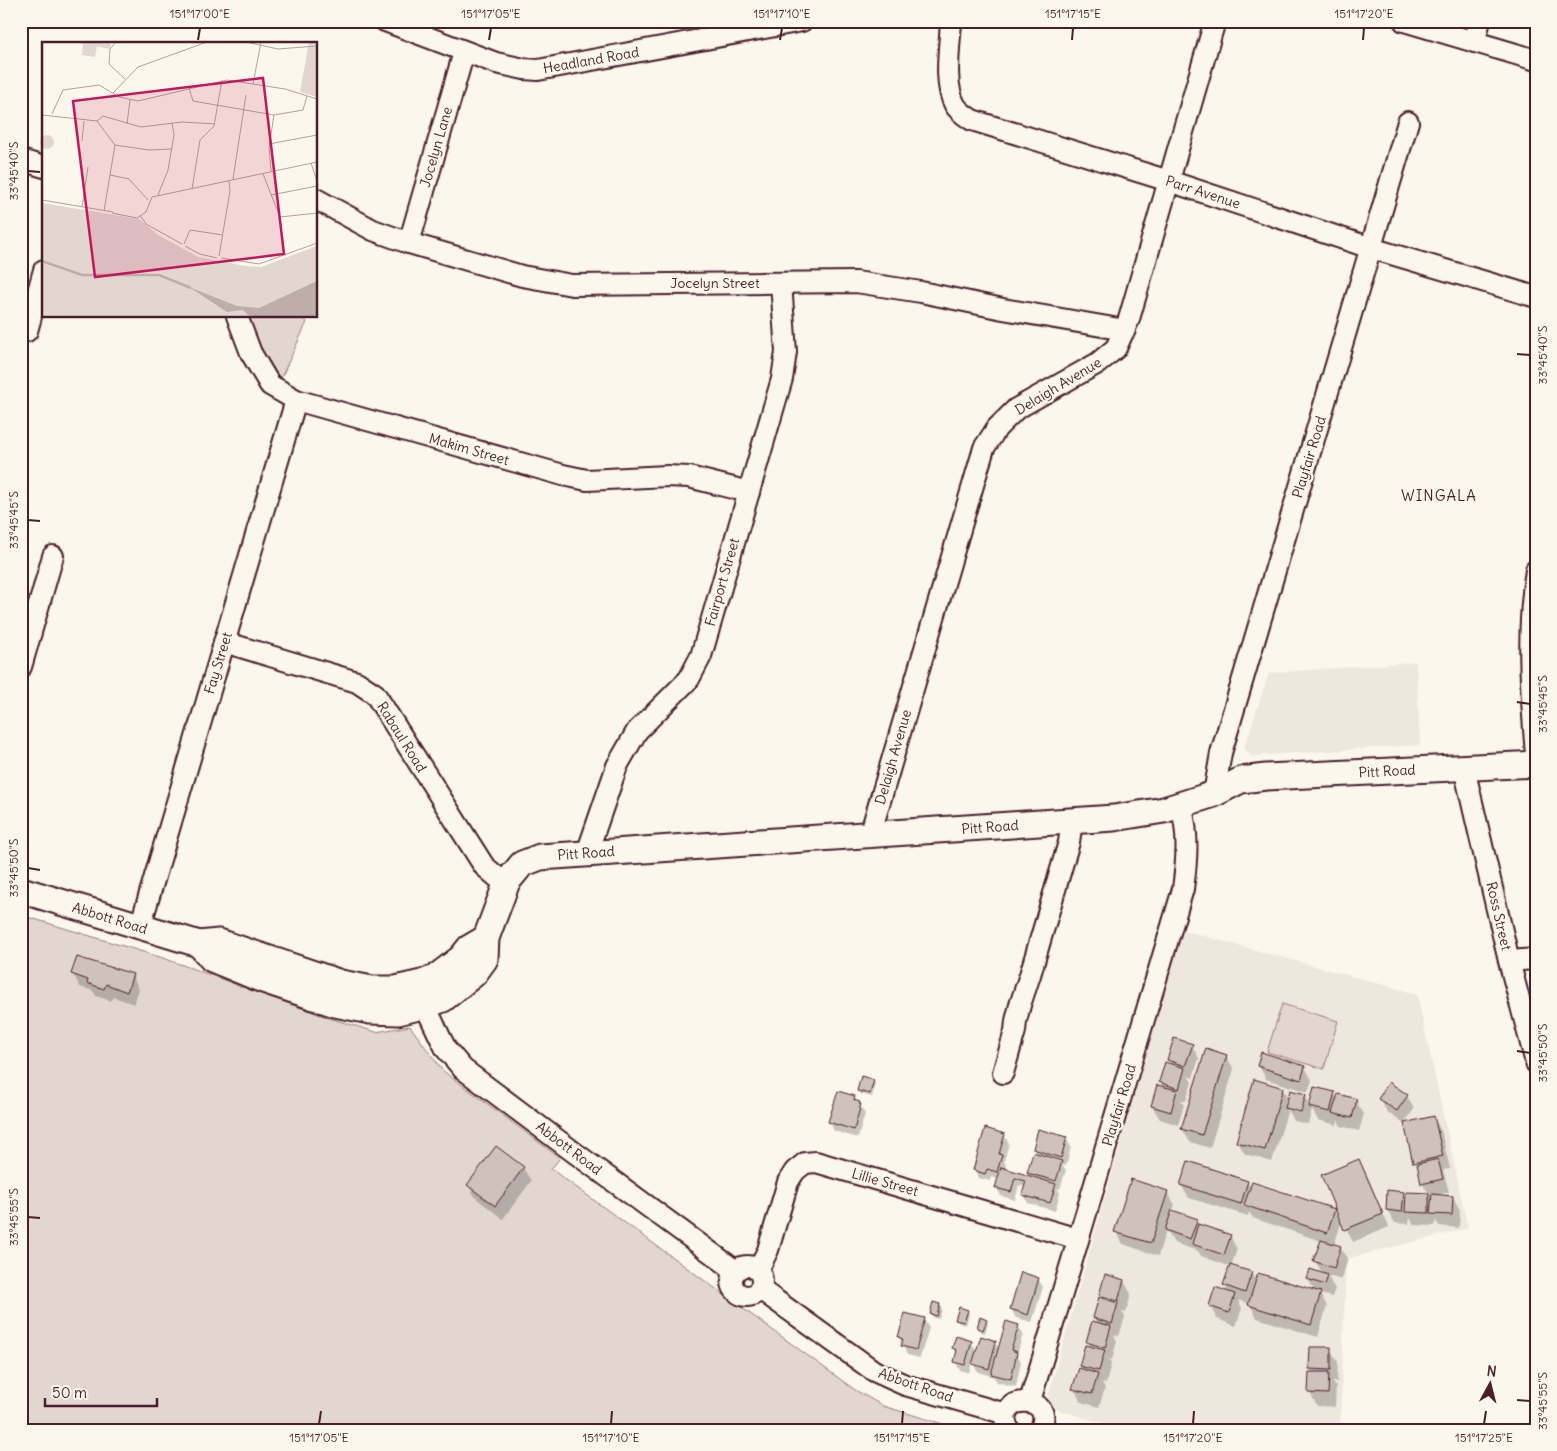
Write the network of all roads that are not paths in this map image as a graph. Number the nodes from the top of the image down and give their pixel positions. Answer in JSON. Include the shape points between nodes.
{"nodes":[{"id":1,"x":385,"y":21,"type":"edge"},
{"id":2,"x":802,"y":21,"type":"edge"},
{"id":3,"x":952,"y":21,"type":"edge"},
{"id":4,"x":1215,"y":21,"type":"edge"},
{"id":5,"x":1404,"y":21,"type":"edge"},
{"id":6,"x":1480,"y":21,"type":"edge"},
{"id":7,"x":1474,"y":42,"type":"junction"},
{"id":8,"x":464,"y":52,"type":"junction"},
{"id":9,"x":1536,"y":60,"type":"edge"},
{"id":10,"x":1408,"y":122,"type":"dead end"},
{"id":11,"x":21,"y":160,"type":"edge"},
{"id":12,"x":42,"y":166,"type":"edge"},
{"id":13,"x":1169,"y":180,"type":"junction"},
{"id":14,"x":318,"y":200,"type":"edge"},
{"id":15,"x":408,"y":243,"type":"junction"},
{"id":16,"x":1371,"y":248,"type":"junction"},
{"id":17,"x":42,"y":277,"type":"edge"},
{"id":18,"x":781,"y":283,"type":"junction"},
{"id":19,"x":1536,"y":297,"type":"edge"},
{"id":20,"x":237,"y":318,"type":"edge"},
{"id":21,"x":1125,"y":330,"type":"junction"},
{"id":22,"x":27,"y":331,"type":"dead end"},
{"id":23,"x":296,"y":400,"type":"junction"},
{"id":24,"x":749,"y":492,"type":"junction"},
{"id":25,"x":53,"y":556,"type":"dead end"},
{"id":26,"x":1536,"y":570,"type":"edge"},
{"id":27,"x":224,"y":642,"type":"junction"},
{"id":28,"x":21,"y":667,"type":"edge"},
{"id":29,"x":1536,"y":755,"type":"edge"},
{"id":30,"x":1536,"y":764,"type":"edge"},
{"id":31,"x":1464,"y":768,"type":"junction"},
{"id":32,"x":1214,"y":794,"type":"junction"},
{"id":33,"x":1181,"y":806,"type":"junction"},
{"id":34,"x":1072,"y":821,"type":"junction"},
{"id":35,"x":870,"y":835,"type":"junction"},
{"id":36,"x":587,"y":853,"type":"junction"},
{"id":37,"x":507,"y":882,"type":"junction"},
{"id":38,"x":21,"y":890,"type":"edge"},
{"id":39,"x":140,"y":927,"type":"junction"},
{"id":40,"x":1536,"y":959,"type":"edge"},
{"id":41,"x":1510,"y":961,"type":"junction"},
{"id":42,"x":425,"y":994,"type":"junction"},
{"id":43,"x":1536,"y":1063,"type":"edge"},
{"id":44,"x":1003,"y":1073,"type":"dead end"},
{"id":45,"x":1078,"y":1239,"type":"junction"},
{"id":46,"x":736,"y":1271,"type":"junction"},
{"id":47,"x":759,"y":1279,"type":"junction"},
{"id":48,"x":1030,"y":1401,"type":"junction"},
{"id":49,"x":1007,"y":1422,"type":"edge"},
{"id":50,"x":1047,"y":1428,"type":"edge"}],
"edges":[{"from":1,"to":8,"type":"street","name":"Headland Road"},
{"from":2,"to":8,"type":"street","name":"Headland Road","via":[[538,70],[510,67]]},
{"from":3,"to":13,"type":"street","name":"Parr Avenue","via":[[949,82],[955,105],[962,114],[985,125]]},
{"from":4,"to":13,"type":"street","name":"Delaigh Avenue"},
{"from":5,"to":7,"type":"street"},
{"from":6,"to":7,"type":"street"},
{"from":7,"to":9,"type":"street"},
{"from":8,"to":15,"type":"street","name":"Jocelyn Lane"},
{"from":10,"to":16,"type":"street","name":"Playfair Road"},
{"from":11,"to":12,"type":"street"},
{"from":13,"to":16,"type":"street","name":"Parr Avenue"},
{"from":13,"to":21,"type":"street","name":"Delaigh Avenue"},
{"from":14,"to":15,"type":"street","name":"Jocelyn Street","via":[[373,230]]},
{"from":15,"to":18,"type":"street","name":"Jocelyn Street","via":[[522,276],[572,285]]},
{"from":16,"to":19,"type":"street","name":"Parr Avenue"},
{"from":16,"to":32,"type":"street","name":"Playfair Road","via":[[1221,753]]},
{"from":17,"to":22,"type":"street"},
{"from":18,"to":21,"type":"street","name":"Jocelyn Street","via":[[856,282]]},
{"from":18,"to":24,"type":"street","name":"Fairport Street","via":[[786,352],[782,379]]},
{"from":20,"to":23,"type":"street","name":"Makim Street","via":[[251,353],[270,385]]},
{"from":21,"to":35,"type":"street","name":"Delaigh Avenue","via":[[1116,348],[1098,363],[1016,409],[997,428],[984,448]]},
{"from":23,"to":24,"type":"street","name":"Makim Street","via":[[587,480],[689,477]]},
{"from":23,"to":27,"type":"street","name":"Fay Street"},
{"from":24,"to":36,"type":"street","name":"Fairport Street","via":[[701,656],[689,678],[637,731],[617,766]]},
{"from":25,"to":28,"type":"street"},
{"from":26,"to":29,"type":"street","via":[[1530,650]]},
{"from":27,"to":37,"type":"street","name":"Rabaul Road","via":[[357,682],[375,694],[484,866]]},
{"from":27,"to":39,"type":"street","name":"Fay Street"},
{"from":30,"to":31,"type":"main road","name":"Pitt Road"},
{"from":31,"to":32,"type":"main road","name":"Pitt Road","via":[[1266,776],[1241,780]]},
{"from":31,"to":41,"type":"street","name":"Ross Street"},
{"from":32,"to":33,"type":"main road","name":"Pitt Road"},
{"from":33,"to":34,"type":"main road","name":"Pitt Road","via":[[1143,815]]},
{"from":33,"to":45,"type":"street","name":"Playfair Road","via":[[1188,844],[1183,888]]},
{"from":34,"to":35,"type":"main road","name":"Pitt Road"},
{"from":34,"to":44,"type":"street","via":[[1069,842]]},
{"from":35,"to":36,"type":"main road","name":"Pitt Road"},
{"from":36,"to":37,"type":"main road","name":"Pitt Road","via":[[530,860]]},
{"from":37,"to":42,"type":"main road","name":"Pitt Road","via":[[486,938],[485,959],[474,974],[443,999]]},
{"from":38,"to":39,"type":"main road","name":"Abbott Road"},
{"from":39,"to":42,"type":"main road","name":"Abbott Road","via":[[199,944],[212,959],[335,1004],[370,1011],[398,1012]]},
{"from":40,"to":41,"type":"street"},
{"from":41,"to":43,"type":"street","name":"Ross Street"},
{"from":42,"to":46,"type":"street","name":"Abbott Road","via":[[446,1049],[463,1068]]},
{"from":45,"to":47,"type":"street","name":"Lillie Street","via":[[816,1162],[805,1163],[788,1182]]},
{"from":45,"to":48,"type":"street","name":"Playfair Road"},
{"from":46,"to":47,"type":"street","via":[[744,1266],[754,1267]]},
{"from":46,"to":47,"type":"street","via":[[732,1280],[738,1293],[748,1296],[757,1292]]},
{"from":47,"to":49,"type":"street","name":"Abbott Road","via":[[874,1371]]},
{"from":48,"to":49,"type":"street","name":"Abbott Road","via":[[1013,1404]]},
{"from":48,"to":50,"type":"street","via":[[1040,1408]]}]}
